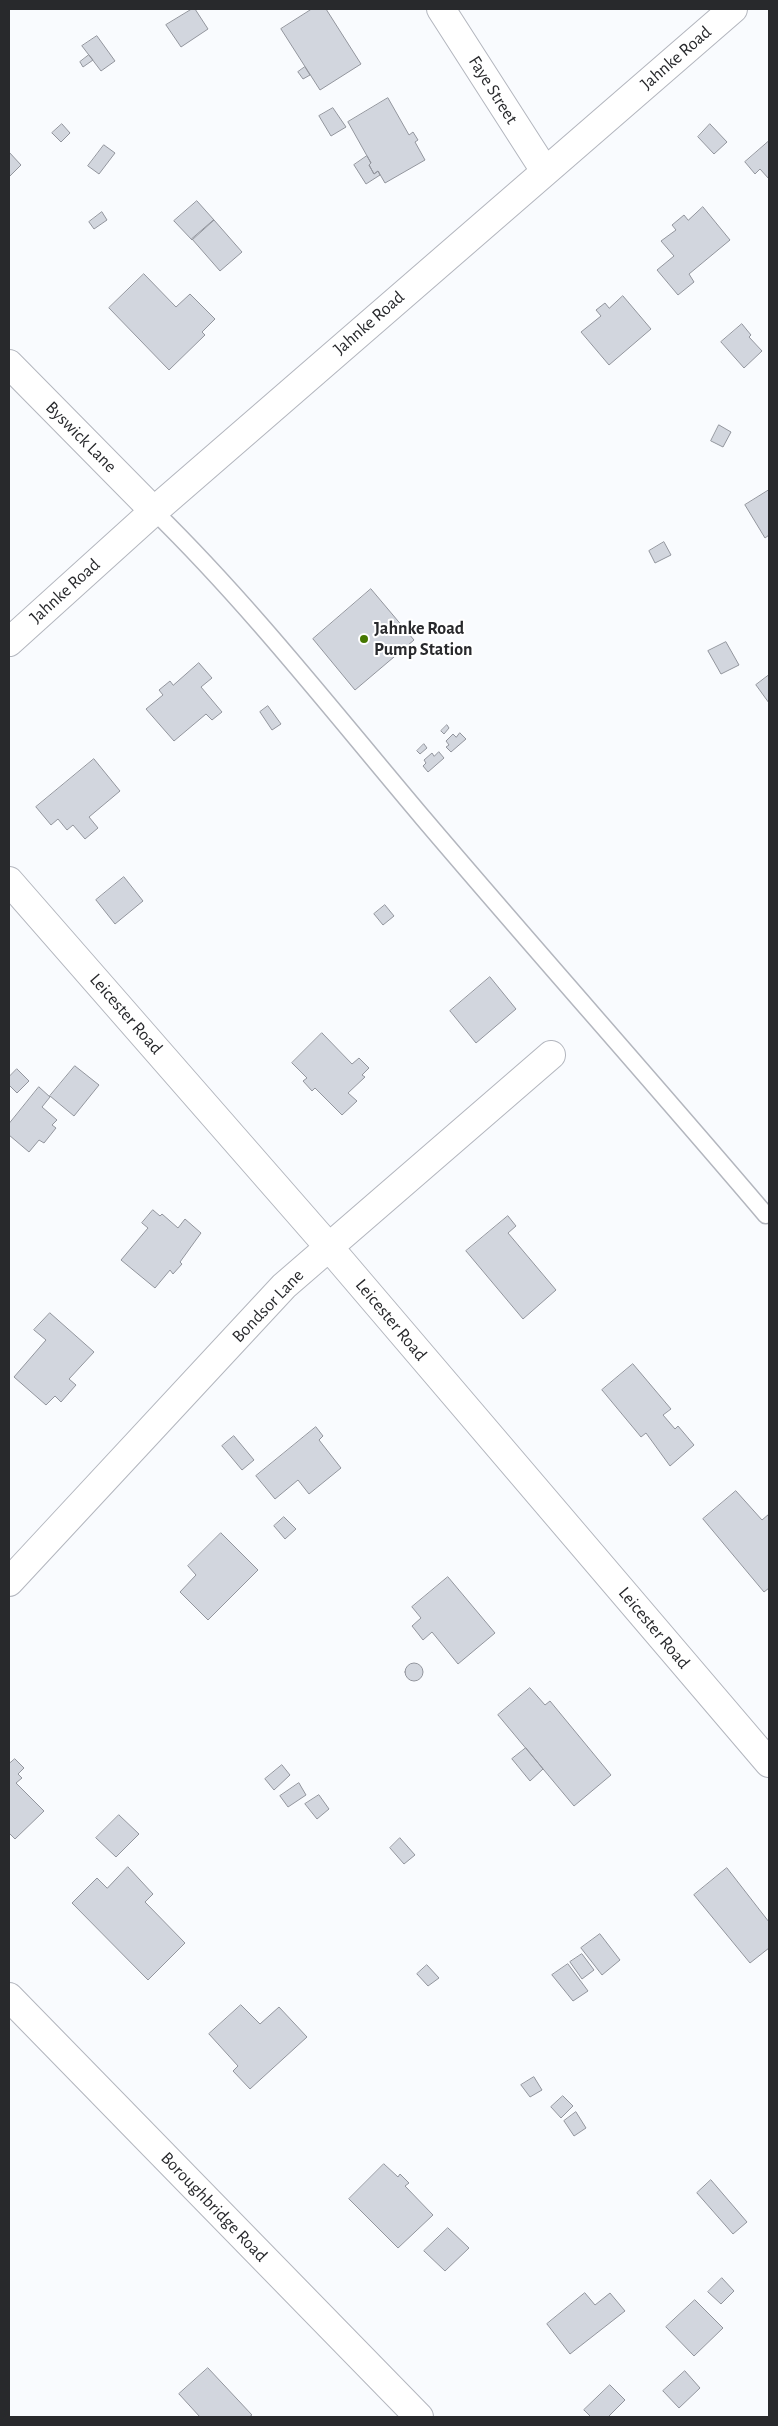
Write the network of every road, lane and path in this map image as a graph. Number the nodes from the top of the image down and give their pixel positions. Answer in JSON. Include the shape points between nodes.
{"nodes":[{"id":1,"x":441,"y":9,"type":"edge"},
{"id":2,"x":733,"y":9,"type":"edge"},
{"id":3,"x":544,"y":171,"type":"junction"},
{"id":4,"x":9,"y":364,"type":"edge"},
{"id":5,"x":154,"y":511,"type":"junction"},
{"id":6,"x":9,"y":642,"type":"edge"},
{"id":7,"x":9,"y":881,"type":"edge"},
{"id":8,"x":551,"y":1055,"type":"dead end"},
{"id":9,"x":766,"y":1216,"type":"dead end"},
{"id":10,"x":328,"y":1246,"type":"junction"},
{"id":11,"x":9,"y":1582,"type":"edge"},
{"id":12,"x":769,"y":1763,"type":"edge"},
{"id":13,"x":9,"y":1997,"type":"edge"},
{"id":14,"x":419,"y":2417,"type":"edge"}],
"edges":[{"from":1,"to":3,"type":"street","name":"Faye Street"},
{"from":2,"to":3,"type":"street","name":"Jahnke Road"},
{"from":3,"to":5,"type":"street","name":"Jahnke Road"},
{"from":4,"to":5,"type":"street","name":"Byswick Lane"},
{"from":5,"to":6,"type":"street","name":"Jahnke Road"},
{"from":5,"to":9,"type":"lane","via":[[257,618],[423,818]]},
{"from":7,"to":10,"type":"street","name":"Leicester Road"},
{"from":8,"to":10,"type":"street","name":"Bondsor Lane"},
{"from":10,"to":11,"type":"street","name":"Bondsor Lane","via":[[284,1286]]},
{"from":10,"to":12,"type":"street","name":"Leicester Road"},
{"from":13,"to":14,"type":"street","name":"Boroughbridge Road"}]}
